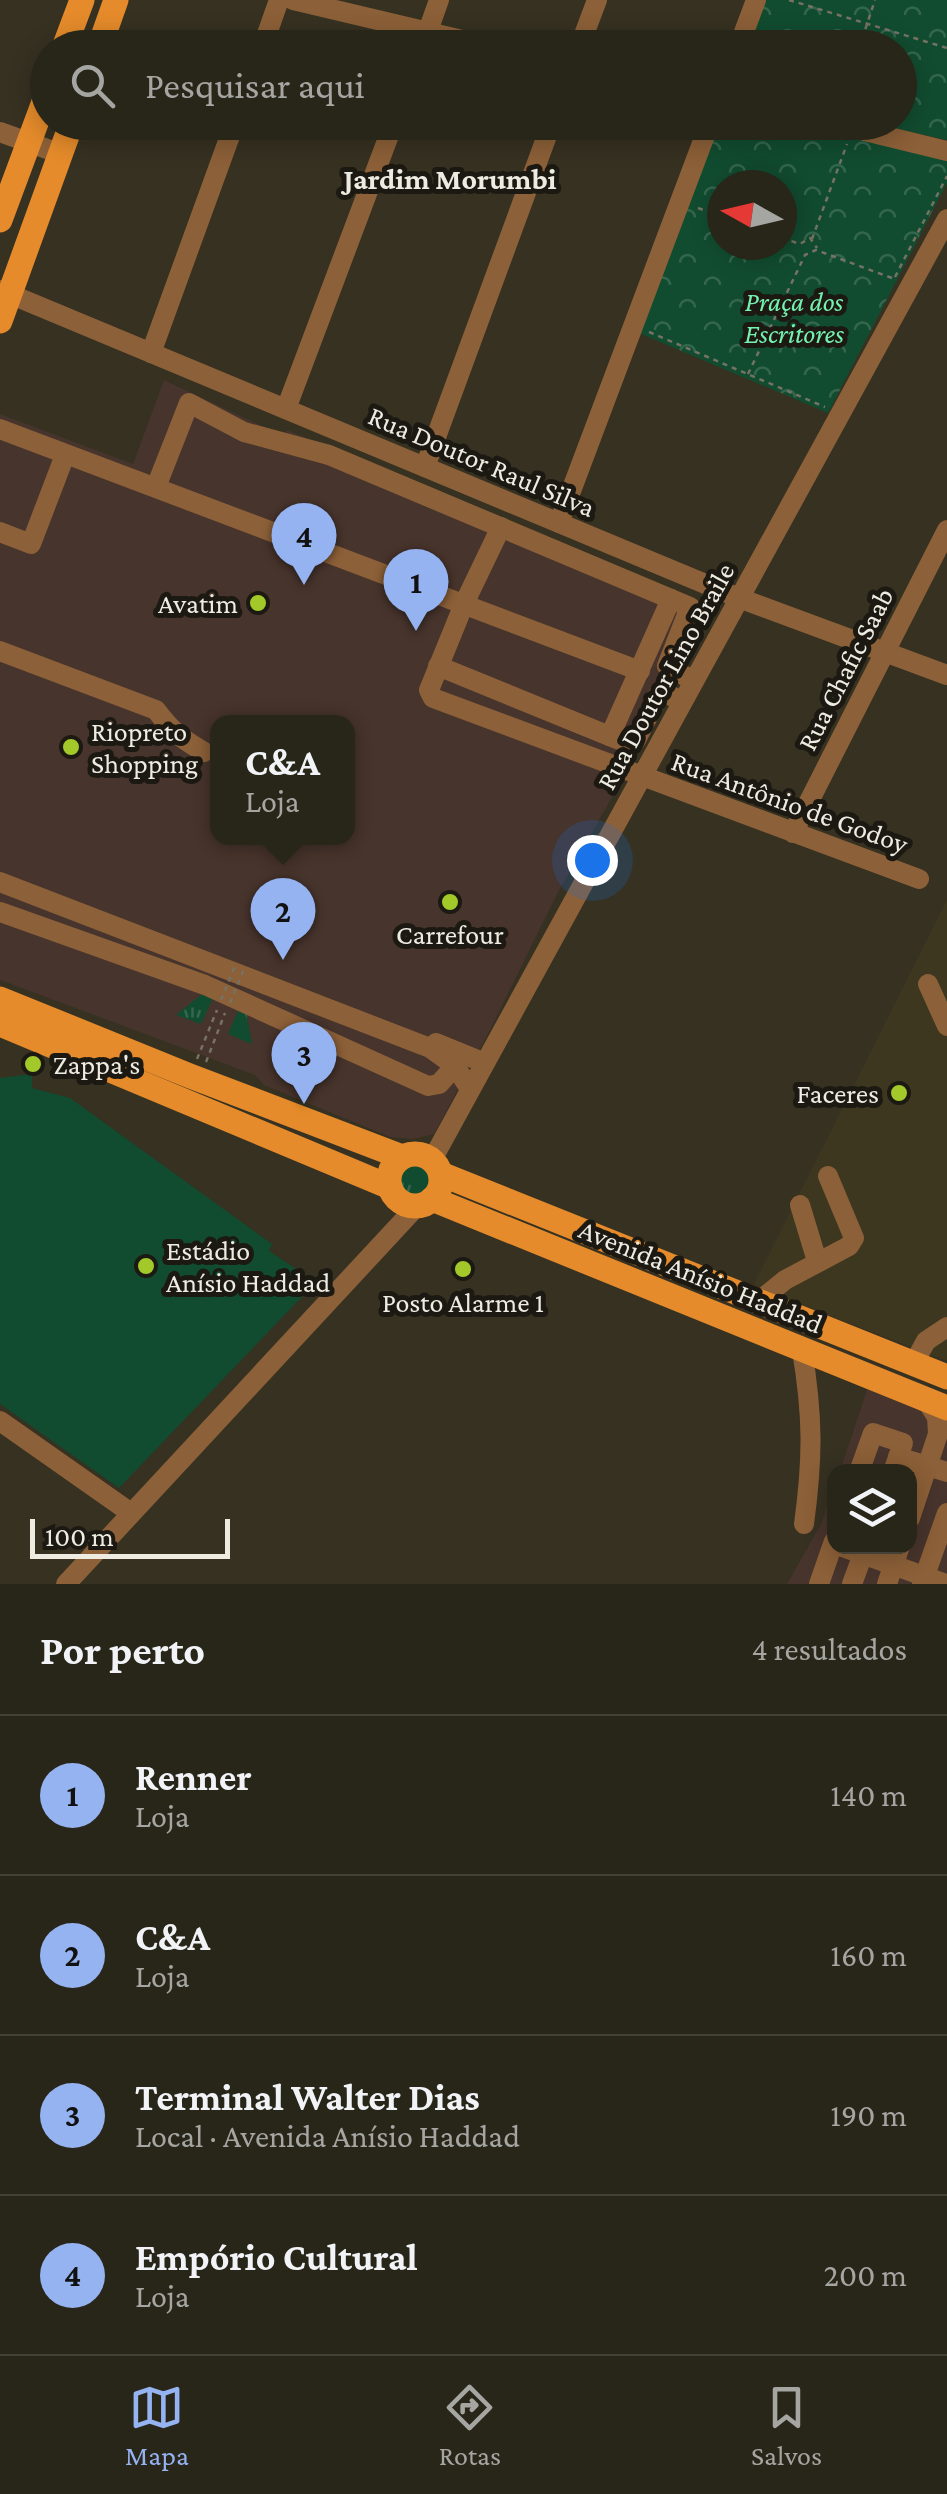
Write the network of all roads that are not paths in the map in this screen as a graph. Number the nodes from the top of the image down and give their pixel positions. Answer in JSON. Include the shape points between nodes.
{"nodes":[{"id":1,"x":82,"y":0,"type":"edge"},
{"id":2,"x":116,"y":0,"type":"edge"},
{"id":3,"x":280,"y":0,"type":"edge"},
{"id":4,"x":293,"y":0,"type":"edge"},
{"id":5,"x":440,"y":0,"type":"edge"},
{"id":6,"x":597,"y":0,"type":"edge"},
{"id":7,"x":756,"y":0,"type":"edge"},
{"id":8,"x":71,"y":30,"type":"edge"},
{"id":9,"x":105,"y":30,"type":"edge"},
{"id":10,"x":269,"y":30,"type":"edge"},
{"id":11,"x":392,"y":30,"type":"edge"},
{"id":12,"x":429,"y":30,"type":"edge"},
{"id":13,"x":586,"y":30,"type":"edge"},
{"id":14,"x":745,"y":30,"type":"edge"},
{"id":15,"x":0,"y":132,"type":"edge"},
{"id":16,"x":30,"y":137,"type":"edge"},
{"id":17,"x":66,"y":140,"type":"edge"},
{"id":18,"x":228,"y":140,"type":"edge"},
{"id":19,"x":387,"y":140,"type":"edge"},
{"id":20,"x":545,"y":140,"type":"edge"},
{"id":21,"x":703,"y":140,"type":"edge"},
{"id":22,"x":902,"y":140,"type":"edge"},
{"id":23,"x":28,"y":142,"type":"junction"},
{"id":24,"x":947,"y":151,"type":"edge"},
{"id":25,"x":61,"y":154,"type":"junction"},
{"id":26,"x":947,"y":219,"type":"edge"},
{"id":27,"x":0,"y":220,"type":"edge"},
{"id":28,"x":5,"y":292,"type":"edge"},
{"id":29,"x":0,"y":321,"type":"edge"},
{"id":30,"x":150,"y":353,"type":"junction"},
{"id":31,"x":286,"y":409,"type":"junction"},
{"id":32,"x":0,"y":429,"type":"edge"},
{"id":33,"x":66,"y":455,"type":"junction"},
{"id":34,"x":425,"y":468,"type":"junction"},
{"id":35,"x":156,"y":486,"type":"junction"},
{"id":36,"x":559,"y":523,"type":"junction"},
{"id":37,"x":501,"y":528,"type":"junction"},
{"id":38,"x":947,"y":530,"type":"edge"},
{"id":39,"x":0,"y":532,"type":"edge"},
{"id":40,"x":739,"y":598,"type":"junction"},
{"id":41,"x":671,"y":599,"type":"junction"},
{"id":42,"x":464,"y":604,"type":"junction"},
{"id":43,"x":0,"y":651,"type":"edge"},
{"id":44,"x":884,"y":652,"type":"junction"},
{"id":45,"x":438,"y":666,"type":"junction"},
{"id":46,"x":947,"y":675,"type":"edge"},
{"id":47,"x":637,"y":677,"type":"junction"},
{"id":48,"x":694,"y":681,"type":"junction"},
{"id":49,"x":682,"y":702,"type":"junction"},
{"id":50,"x":650,"y":708,"type":"junction"},
{"id":51,"x":610,"y":736,"type":"junction"},
{"id":52,"x":204,"y":752,"type":"dead end"},
{"id":53,"x":642,"y":777,"type":"junction"},
{"id":54,"x":793,"y":832,"type":"junction"},
{"id":55,"x":919,"y":879,"type":"dead end"},
{"id":56,"x":0,"y":882,"type":"edge"},
{"id":57,"x":0,"y":912,"type":"edge"},
{"id":58,"x":928,"y":984,"type":"dead end"},
{"id":59,"x":0,"y":999,"type":"edge"},
{"id":60,"x":947,"y":1026,"type":"edge"},
{"id":61,"x":11,"y":1027,"type":"edge"},
{"id":62,"x":433,"y":1042,"type":"dead end"},
{"id":63,"x":485,"y":1064,"type":"junction"},
{"id":64,"x":455,"y":1066,"type":"junction"},
{"id":65,"x":470,"y":1089,"type":"junction"},
{"id":66,"x":402,"y":1157,"type":"junction"},
{"id":67,"x":437,"y":1167,"type":"junction"},
{"id":68,"x":828,"y":1176,"type":"dead end"},
{"id":69,"x":410,"y":1203,"type":"junction"},
{"id":70,"x":800,"y":1205,"type":"dead end"},
{"id":71,"x":816,"y":1261,"type":"junction"},
{"id":72,"x":749,"y":1300,"type":"junction"},
{"id":73,"x":730,"y":1320,"type":"junction"},
{"id":74,"x":947,"y":1327,"type":"edge"},
{"id":75,"x":802,"y":1350,"type":"junction"},
{"id":76,"x":914,"y":1363,"type":"junction"},
{"id":77,"x":947,"y":1377,"type":"edge"},
{"id":78,"x":937,"y":1404,"type":"edge"},
{"id":79,"x":0,"y":1421,"type":"edge"},
{"id":80,"x":947,"y":1448,"type":"edge"},
{"id":81,"x":863,"y":1464,"type":"edge"},
{"id":82,"x":896,"y":1464,"type":"edge"},
{"id":83,"x":938,"y":1469,"type":"edge"},
{"id":84,"x":917,"y":1506,"type":"edge"},
{"id":85,"x":130,"y":1513,"type":"junction"},
{"id":86,"x":947,"y":1513,"type":"edge"},
{"id":87,"x":804,"y":1524,"type":"dead end"},
{"id":88,"x":832,"y":1554,"type":"edge"},
{"id":89,"x":863,"y":1554,"type":"edge"},
{"id":90,"x":893,"y":1565,"type":"edge"},
{"id":91,"x":923,"y":1580,"type":"edge"},
{"id":92,"x":66,"y":1584,"type":"edge"},
{"id":93,"x":819,"y":1584,"type":"edge"},
{"id":94,"x":852,"y":1584,"type":"edge"},
{"id":95,"x":946,"y":1584,"type":"edge"}],
"edges":[{"from":1,"to":8,"type":"main road"},
{"from":2,"to":9,"type":"main road"},
{"from":3,"to":10,"type":"street"},
{"from":4,"to":11,"type":"street"},
{"from":5,"to":12,"type":"street"},
{"from":6,"to":13,"type":"street"},
{"from":7,"to":14,"type":"street"},
{"from":15,"to":23,"type":"street"},
{"from":16,"to":23,"type":"main road"},
{"from":17,"to":25,"type":"main road"},
{"from":18,"to":30,"type":"street"},
{"from":19,"to":31,"type":"street"},
{"from":20,"to":34,"type":"street"},
{"from":21,"to":36,"type":"street"},
{"from":22,"to":24,"type":"street"},
{"from":23,"to":25,"type":"street"},
{"from":23,"to":27,"type":"main road"},
{"from":25,"to":28,"type":"main road"},
{"from":26,"to":40,"type":"street","name":"Rua Doutor Lino Braile"},
{"from":28,"to":29,"type":"main road"},
{"from":28,"to":30,"type":"street","name":"Rua Doutor Raul Silva"},
{"from":30,"to":31,"type":"street","name":"Rua Doutor Raul Silva"},
{"from":31,"to":34,"type":"street","name":"Rua Doutor Raul Silva"},
{"from":32,"to":33,"type":"street"},
{"from":33,"to":35,"type":"street"},
{"from":33,"to":39,"type":"street","via":[[31,544]]},
{"from":34,"to":36,"type":"street","name":"Rua Doutor Raul Silva"},
{"from":35,"to":37,"type":"street","via":[[189,403],[244,432],[329,455]]},
{"from":35,"to":42,"type":"street"},
{"from":36,"to":40,"type":"street","name":"Rua Doutor Raul Silva"},
{"from":37,"to":41,"type":"street"},
{"from":37,"to":42,"type":"street"},
{"from":38,"to":44,"type":"street","name":"Rua Chafic Saab"},
{"from":40,"to":44,"type":"street","name":"Rua Doutor Raul Silva"},
{"from":40,"to":48,"type":"street","name":"Rua Doutor Lino Braile"},
{"from":41,"to":47,"type":"street"},
{"from":41,"to":48,"type":"street","via":[[690,607],[667,666]]},
{"from":42,"to":45,"type":"street"},
{"from":42,"to":47,"type":"street"},
{"from":43,"to":52,"type":"street","via":[[156,710],[166,726]]},
{"from":44,"to":46,"type":"street","name":"Rua Doutor Raul Silva"},
{"from":44,"to":54,"type":"street","name":"Rua Chafic Saab"},
{"from":45,"to":51,"type":"street"},
{"from":45,"to":53,"type":"street","name":"Rua Antônio de Godoy","via":[[429,690],[433,698]]},
{"from":47,"to":50,"type":"street"},
{"from":47,"to":51,"type":"street"},
{"from":48,"to":49,"type":"street","name":"Rua Doutor Lino Braile"},
{"from":49,"to":50,"type":"street","via":[[661,690]]},
{"from":49,"to":53,"type":"street","name":"Rua Doutor Lino Braile"},
{"from":50,"to":51,"type":"street","via":[[636,740],[629,744]]},
{"from":53,"to":54,"type":"street","name":"Rua Antônio de Godoy"},
{"from":53,"to":63,"type":"street","name":"Rua Doutor Lino Braile"},
{"from":54,"to":55,"type":"street","name":"Rua Antônio de Godoy"},
{"from":56,"to":64,"type":"street","via":[[430,1048]]},
{"from":57,"to":64,"type":"street","via":[[205,985],[428,1086]]},
{"from":58,"to":60,"type":"street"},
{"from":59,"to":61,"type":"main road","name":"Avenida Anísio Haddad"},
{"from":61,"to":66,"type":"main road","name":"Avenida Anísio Haddad","via":[[194,1078]]},
{"from":61,"to":69,"type":"main road","name":"Avenida Anísio Haddad"},
{"from":62,"to":63,"type":"street"},
{"from":63,"to":65,"type":"street","name":"Rua Doutor Lino Braile"},
{"from":64,"to":65,"type":"street"},
{"from":65,"to":67,"type":"street","name":"Rua Doutor Lino Braile"},
{"from":66,"to":67,"type":"main road","via":[[418,1154]]},
{"from":66,"to":69,"type":"main road","via":[[391,1170]]},
{"from":67,"to":69,"type":"main road","via":[[438,1192]]},
{"from":67,"to":72,"type":"main road","name":"Avenida Anísio Haddad"},
{"from":68,"to":71,"type":"street","via":[[854,1238]]},
{"from":69,"to":73,"type":"main road","name":"Avenida Anísio Haddad"},
{"from":69,"to":85,"type":"street"},
{"from":70,"to":71,"type":"street"},
{"from":71,"to":72,"type":"street"},
{"from":72,"to":73,"type":"main road"},
{"from":72,"to":76,"type":"main road","name":"Avenida Anísio Haddad"},
{"from":73,"to":75,"type":"main road","name":"Avenida Anísio Haddad"},
{"from":74,"to":76,"type":"street","via":[[926,1342]]},
{"from":75,"to":78,"type":"main road","name":"Avenida Anísio Haddad"},
{"from":75,"to":87,"type":"street","via":[[812,1413]]},
{"from":76,"to":77,"type":"main road","name":"Avenida Anísio Haddad"},
{"from":78,"to":83,"type":"street"},
{"from":79,"to":85,"type":"street"},
{"from":80,"to":83,"type":"street"},
{"from":81,"to":82,"type":"street","via":[[874,1433],[903,1443]]},
{"from":83,"to":84,"type":"street"},
{"from":85,"to":92,"type":"street"},
{"from":86,"to":91,"type":"street"},
{"from":88,"to":93,"type":"street"},
{"from":89,"to":94,"type":"street"},
{"from":90,"to":91,"type":"street"},
{"from":91,"to":95,"type":"street"}]}
